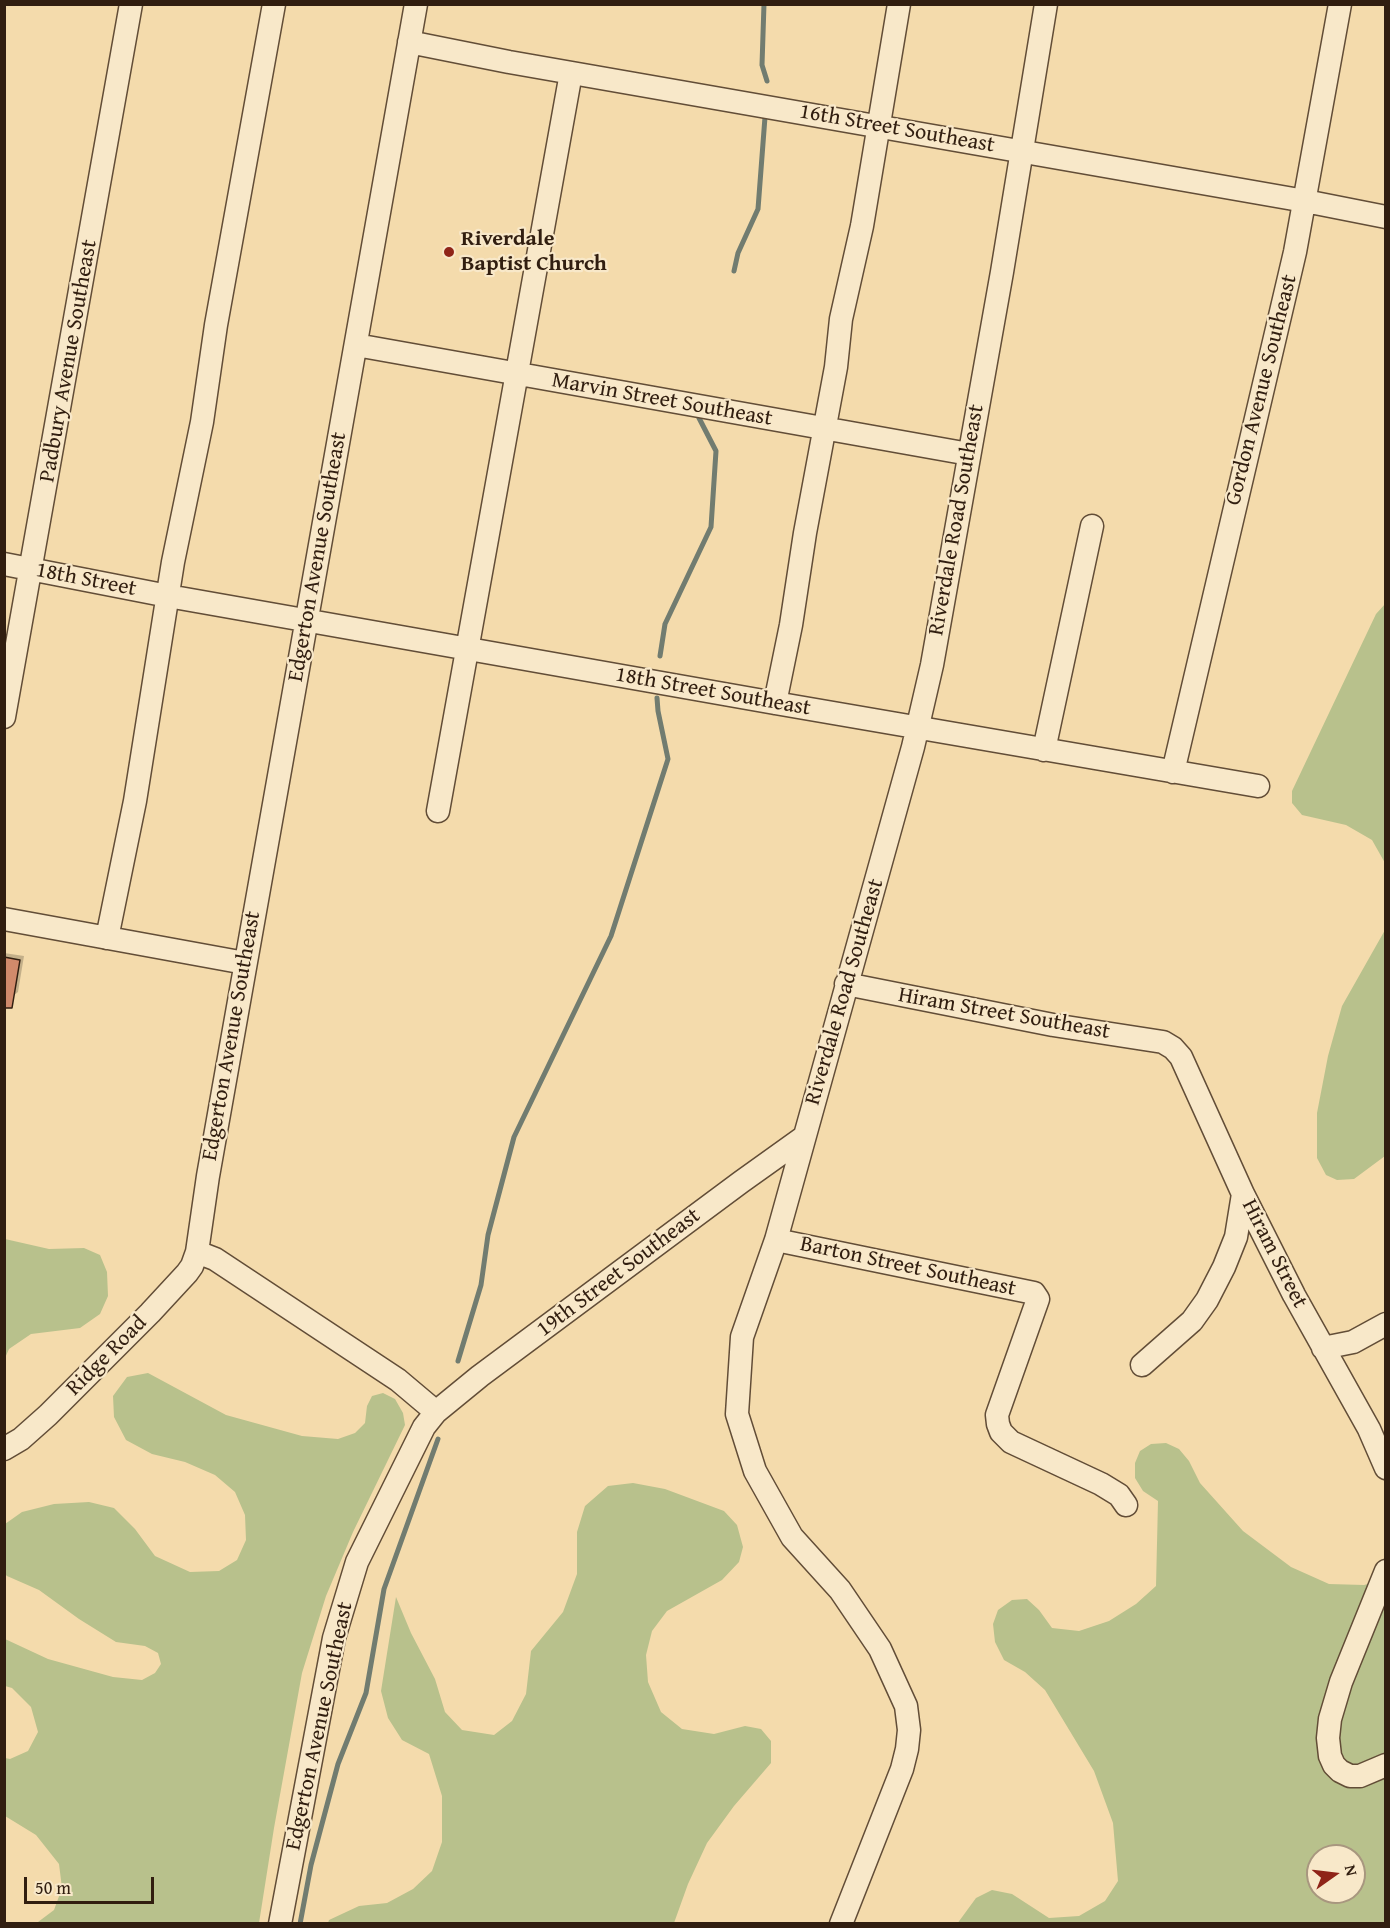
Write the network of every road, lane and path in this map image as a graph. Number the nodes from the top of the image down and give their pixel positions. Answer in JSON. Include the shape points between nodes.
{"nodes":[{"id":1,"x":131,"y":4,"type":"edge"},
{"id":2,"x":274,"y":4,"type":"edge"},
{"id":3,"x":416,"y":4,"type":"edge"},
{"id":4,"x":899,"y":4,"type":"edge"},
{"id":5,"x":1046,"y":4,"type":"edge"},
{"id":6,"x":1340,"y":4,"type":"edge"},
{"id":7,"x":409,"y":42,"type":"junction"},
{"id":8,"x":571,"y":73,"type":"junction"},
{"id":9,"x":879,"y":126,"type":"junction"},
{"id":10,"x":1021,"y":151,"type":"junction"},
{"id":11,"x":1305,"y":201,"type":"junction"},
{"id":12,"x":1386,"y":217,"type":"edge"},
{"id":13,"x":356,"y":345,"type":"junction"},
{"id":14,"x":518,"y":374,"type":"junction"},
{"id":15,"x":825,"y":428,"type":"junction"},
{"id":16,"x":969,"y":454,"type":"junction"},
{"id":17,"x":1092,"y":526,"type":"dead end"},
{"id":18,"x":4,"y":564,"type":"edge"},
{"id":19,"x":31,"y":570,"type":"junction"},
{"id":20,"x":168,"y":596,"type":"junction"},
{"id":21,"x":307,"y":620,"type":"junction"},
{"id":22,"x":468,"y":648,"type":"junction"},
{"id":23,"x":775,"y":703,"type":"junction"},
{"id":24,"x":4,"y":717,"type":"edge"},
{"id":25,"x":918,"y":728,"type":"junction"},
{"id":26,"x":1044,"y":750,"type":"junction"},
{"id":27,"x":1173,"y":772,"type":"junction"},
{"id":28,"x":1258,"y":786,"type":"dead end"},
{"id":29,"x":438,"y":811,"type":"dead end"},
{"id":30,"x":4,"y":918,"type":"edge"},
{"id":31,"x":107,"y":938,"type":"junction"},
{"id":32,"x":245,"y":963,"type":"junction"},
{"id":33,"x":846,"y":984,"type":"junction"},
{"id":34,"x":1163,"y":1042,"type":"joint"},
{"id":35,"x":804,"y":1137,"type":"junction"},
{"id":36,"x":1243,"y":1194,"type":"junction"},
{"id":37,"x":776,"y":1240,"type":"junction"},
{"id":38,"x":197,"y":1252,"type":"junction"},
{"id":39,"x":1386,"y":1324,"type":"edge"},
{"id":40,"x":1323,"y":1348,"type":"junction"},
{"id":41,"x":1142,"y":1365,"type":"dead end"},
{"id":42,"x":436,"y":1412,"type":"junction"},
{"id":43,"x":4,"y":1449,"type":"edge"},
{"id":44,"x":1386,"y":1468,"type":"edge"},
{"id":45,"x":1126,"y":1505,"type":"dead end"},
{"id":46,"x":1386,"y":1571,"type":"edge"},
{"id":47,"x":1386,"y":1765,"type":"edge"},
{"id":48,"x":280,"y":1923,"type":"edge"},
{"id":49,"x":841,"y":1923,"type":"edge"}],
"edges":[{"from":1,"to":19,"type":"street","name":"Padbury Avenue Southeast"},
{"from":2,"to":20,"type":"street"},
{"from":3,"to":7,"type":"street","name":"Edgerton Avenue Southeast"},
{"from":4,"to":9,"type":"street"},
{"from":5,"to":10,"type":"street","name":"Riverdale Road Southeast"},
{"from":6,"to":11,"type":"street","name":"Gordon Avenue Southeast"},
{"from":7,"to":8,"type":"street","name":"16th Street Southeast"},
{"from":7,"to":13,"type":"street","name":"Edgerton Avenue Southeast"},
{"from":8,"to":9,"type":"street","name":"16th Street Southeast"},
{"from":8,"to":14,"type":"street"},
{"from":9,"to":10,"type":"street","name":"16th Street Southeast"},
{"from":9,"to":15,"type":"street","via":[[841,319]]},
{"from":10,"to":11,"type":"street","name":"16th Street Southeast"},
{"from":10,"to":16,"type":"street","name":"Riverdale Road Southeast"},
{"from":11,"to":12,"type":"street","name":"16th Street Southeast"},
{"from":11,"to":27,"type":"street","name":"Gordon Avenue Southeast"},
{"from":13,"to":14,"type":"street","name":"Marvin Street Southeast"},
{"from":13,"to":21,"type":"street","name":"Edgerton Avenue Southeast"},
{"from":14,"to":15,"type":"street","name":"Marvin Street Southeast"},
{"from":14,"to":22,"type":"street"},
{"from":15,"to":16,"type":"street","name":"Marvin Street Southeast"},
{"from":15,"to":23,"type":"street"},
{"from":16,"to":25,"type":"street","name":"Riverdale Road Southeast"},
{"from":17,"to":26,"type":"street"},
{"from":18,"to":19,"type":"street","name":"18th Street"},
{"from":19,"to":20,"type":"street","name":"18th Street"},
{"from":19,"to":24,"type":"street","name":"Padbury Avenue Southeast"},
{"from":20,"to":21,"type":"street","name":"18th Street Southeast"},
{"from":20,"to":31,"type":"street","via":[[135,801]]},
{"from":21,"to":22,"type":"street","name":"18th Street Southeast"},
{"from":21,"to":32,"type":"street","name":"Edgerton Avenue Southeast"},
{"from":22,"to":23,"type":"street","name":"18th Street Southeast"},
{"from":22,"to":29,"type":"street"},
{"from":23,"to":25,"type":"street","name":"18th Street Southeast"},
{"from":25,"to":26,"type":"street","name":"18th Street Southeast"},
{"from":25,"to":33,"type":"street","name":"Riverdale Road Southeast"},
{"from":26,"to":27,"type":"street","name":"18th Street Southeast"},
{"from":27,"to":28,"type":"street","name":"18th Street Southeast"},
{"from":30,"to":31,"type":"street"},
{"from":31,"to":32,"type":"street"},
{"from":32,"to":38,"type":"street","name":"Edgerton Avenue Southeast"},
{"from":33,"to":34,"type":"street","name":"Hiram Street Southeast","via":[[1053,1025]]},
{"from":33,"to":35,"type":"street","name":"Riverdale Road Southeast"},
{"from":34,"to":36,"type":"street","name":"Hiram Street","via":[[1180,1057]]},
{"from":35,"to":37,"type":"street","name":"Riverdale Road Southeast"},
{"from":35,"to":42,"type":"street","name":"19th Street Southeast"},
{"from":36,"to":40,"type":"street","name":"Hiram Street"},
{"from":36,"to":41,"type":"street","via":[[1236,1237],[1207,1300],[1192,1321]]},
{"from":37,"to":45,"type":"street","name":"Barton Street Southeast","via":[[1034,1293],[1038,1299],[997,1415],[1001,1432],[1011,1442],[1101,1484],[1119,1495]]},
{"from":37,"to":49,"type":"street","name":"Riverdale Road Southeast","via":[[742,1337],[736,1414],[754,1471],[792,1537],[840,1590],[880,1649],[906,1706],[909,1730],[902,1769]]},
{"from":38,"to":42,"type":"street","via":[[215,1259],[398,1380]]},
{"from":38,"to":43,"type":"street","name":"Ridge Road","via":[[187,1273],[150,1313],[48,1415]]},
{"from":39,"to":40,"type":"street","via":[[1353,1342]]},
{"from":40,"to":44,"type":"street","name":"Hiram Street","via":[[1369,1429]]},
{"from":42,"to":48,"type":"street","name":"Edgerton Avenue Southeast","via":[[424,1427],[357,1562],[334,1638]]},
{"from":46,"to":47,"type":"street","via":[[1341,1682],[1328,1738],[1334,1765],[1350,1776]]}]}
